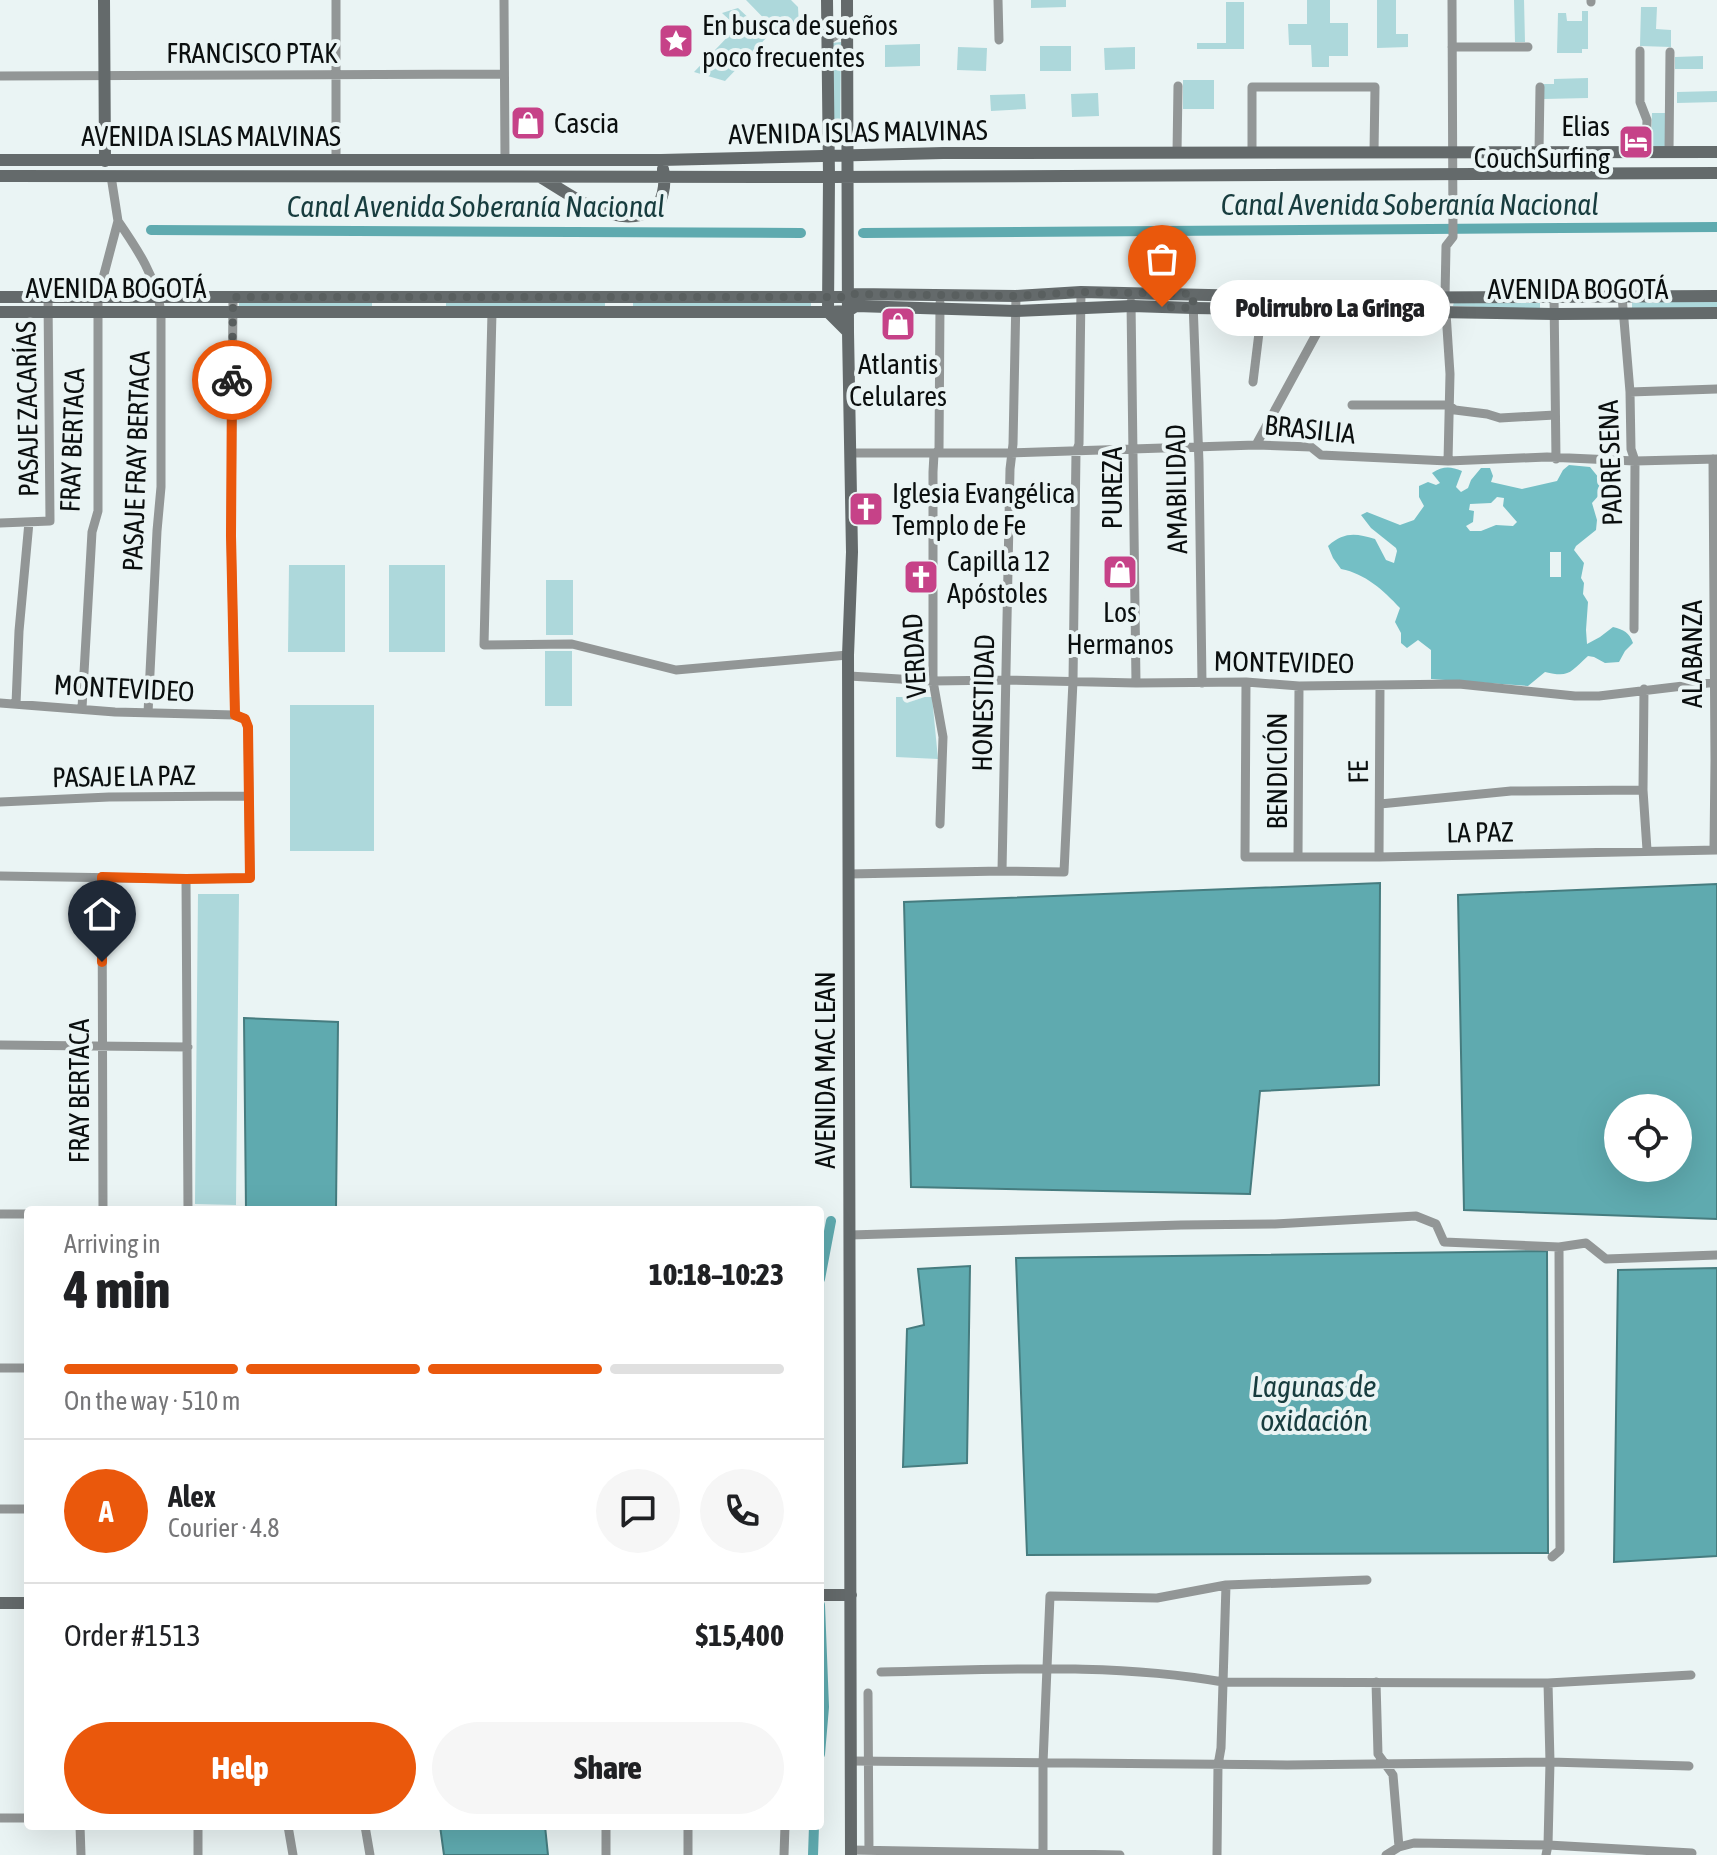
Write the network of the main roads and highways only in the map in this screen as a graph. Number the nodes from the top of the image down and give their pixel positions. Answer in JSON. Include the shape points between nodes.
{"nodes":[{"id":1,"x":104,"y":0,"type":"edge"},
{"id":2,"x":827,"y":0,"type":"edge"},
{"id":3,"x":847,"y":0,"type":"edge"},
{"id":4,"x":1717,"y":152,"type":"edge"},
{"id":5,"x":828,"y":155,"type":"junction"},
{"id":6,"x":848,"y":155,"type":"junction"},
{"id":7,"x":0,"y":160,"type":"edge"},
{"id":8,"x":661,"y":160,"type":"junction"},
{"id":9,"x":105,"y":161,"type":"junction"},
{"id":10,"x":0,"y":169,"type":"edge"},
{"id":11,"x":1717,"y":173,"type":"edge"},
{"id":12,"x":0,"y":176,"type":"edge"},
{"id":13,"x":848,"y":176,"type":"junction"},
{"id":14,"x":539,"y":177,"type":"junction"},
{"id":15,"x":665,"y":177,"type":"junction"},
{"id":16,"x":829,"y":177,"type":"junction"},
{"id":17,"x":1717,"y":296,"type":"edge"},
{"id":18,"x":0,"y":297,"type":"edge"},
{"id":19,"x":405,"y":297,"type":"junction"},
{"id":20,"x":828,"y":297,"type":"junction"},
{"id":21,"x":848,"y":297,"type":"junction"},
{"id":22,"x":376,"y":298,"type":"junction"},
{"id":23,"x":618,"y":298,"type":"junction"},
{"id":24,"x":1130,"y":300,"type":"junction"},
{"id":25,"x":940,"y":301,"type":"junction"},
{"id":26,"x":1329,"y":304,"type":"junction"},
{"id":27,"x":848,"y":311,"type":"junction"},
{"id":28,"x":0,"y":312,"type":"edge"},
{"id":29,"x":406,"y":312,"type":"junction"},
{"id":30,"x":828,"y":312,"type":"junction"},
{"id":31,"x":376,"y":313,"type":"junction"},
{"id":32,"x":619,"y":313,"type":"junction"},
{"id":33,"x":1717,"y":313,"type":"edge"},
{"id":34,"x":848,"y":332,"type":"junction"},
{"id":35,"x":824,"y":1595,"type":"edge"},
{"id":36,"x":851,"y":1595,"type":"junction"},
{"id":37,"x":0,"y":1603,"type":"edge"},
{"id":38,"x":24,"y":1603,"type":"edge"},
{"id":39,"x":851,"y":1852,"type":"edge"}],
"edges":[{"from":1,"to":9,"type":"main road"},
{"from":2,"to":5,"type":"main road"},
{"from":3,"to":6,"type":"main road","name":"AVENIDA MAC LEAN"},
{"from":4,"to":6,"type":"main road","name":"AVENIDA ISLAS MALVINAS"},
{"from":5,"to":6,"type":"main road","name":"AVENIDA ISLAS MALVINAS"},
{"from":5,"to":8,"type":"main road","name":"AVENIDA ISLAS MALVINAS"},
{"from":5,"to":16,"type":"main road"},
{"from":6,"to":13,"type":"main road","name":"AVENIDA MAC LEAN"},
{"from":7,"to":9,"type":"main road","name":"AVENIDA ISLAS MALVINAS"},
{"from":8,"to":9,"type":"main road","name":"AVENIDA ISLAS MALVINAS"},
{"from":8,"to":15,"type":"main road"},
{"from":9,"to":10,"type":"main road"},
{"from":11,"to":13,"type":"main road","name":"AVENIDA ISLAS MALVINAS"},
{"from":12,"to":14,"type":"main road","name":"AVENIDA ISLAS MALVINAS"},
{"from":13,"to":16,"type":"main road","name":"AVENIDA ISLAS MALVINAS"},
{"from":13,"to":21,"type":"main road","name":"AVENIDA MAC LEAN"},
{"from":14,"to":15,"type":"main road","name":"AVENIDA ISLAS MALVINAS"},
{"from":14,"to":15,"type":"main road","via":[[595,208],[635,216],[658,206]]},
{"from":15,"to":16,"type":"main road","name":"AVENIDA ISLAS MALVINAS"},
{"from":16,"to":20,"type":"main road"},
{"from":17,"to":26,"type":"main road","name":"AVENIDA BOGOTÁ","via":[[1445,297]]},
{"from":18,"to":22,"type":"main road","name":"AVENIDA BOGOTÁ"},
{"from":19,"to":22,"type":"main road","name":"AVENIDA BOGOTÁ"},
{"from":19,"to":23,"type":"main road","name":"AVENIDA BOGOTÁ"},
{"from":19,"to":29,"type":"main road"},
{"from":20,"to":21,"type":"main road","name":"AVENIDA BOGOTÁ"},
{"from":20,"to":23,"type":"main road","name":"AVENIDA BOGOTÁ"},
{"from":20,"to":30,"type":"main road"},
{"from":21,"to":25,"type":"main road","name":"AVENIDA BOGOTÁ"},
{"from":21,"to":27,"type":"main road","name":"AVENIDA MAC LEAN"},
{"from":22,"to":31,"type":"main road"},
{"from":23,"to":32,"type":"main road"},
{"from":24,"to":25,"type":"main road","name":"AVENIDA BOGOTÁ","via":[[1081,292]]},
{"from":24,"to":25,"type":"main road","name":"AVENIDA BOGOTÁ","via":[[1016,311]]},
{"from":24,"to":26,"type":"main road","name":"AVENIDA BOGOTÁ","via":[[1193,308]]},
{"from":24,"to":26,"type":"main road","name":"AVENIDA BOGOTÁ","via":[[1193,294]]},
{"from":25,"to":27,"type":"main road","name":"AVENIDA BOGOTÁ","via":[[856,306]]},
{"from":26,"to":33,"type":"main road","name":"AVENIDA BOGOTÁ","via":[[1554,314]]},
{"from":27,"to":30,"type":"main road","name":"AVENIDA BOGOTÁ"},
{"from":27,"to":34,"type":"main road","name":"AVENIDA MAC LEAN"},
{"from":28,"to":31,"type":"main road","name":"AVENIDA BOGOTÁ"},
{"from":29,"to":31,"type":"main road","name":"AVENIDA BOGOTÁ"},
{"from":29,"to":32,"type":"main road","name":"AVENIDA BOGOTÁ"},
{"from":30,"to":32,"type":"main road","name":"AVENIDA BOGOTÁ"},
{"from":30,"to":34,"type":"main road"},
{"from":34,"to":36,"type":"main road","name":"AVENIDA MAC LEAN"},
{"from":35,"to":36,"type":"main road"},
{"from":36,"to":39,"type":"main road","name":"AVENIDA MAC LEAN"},
{"from":37,"to":38,"type":"main road"}]}
